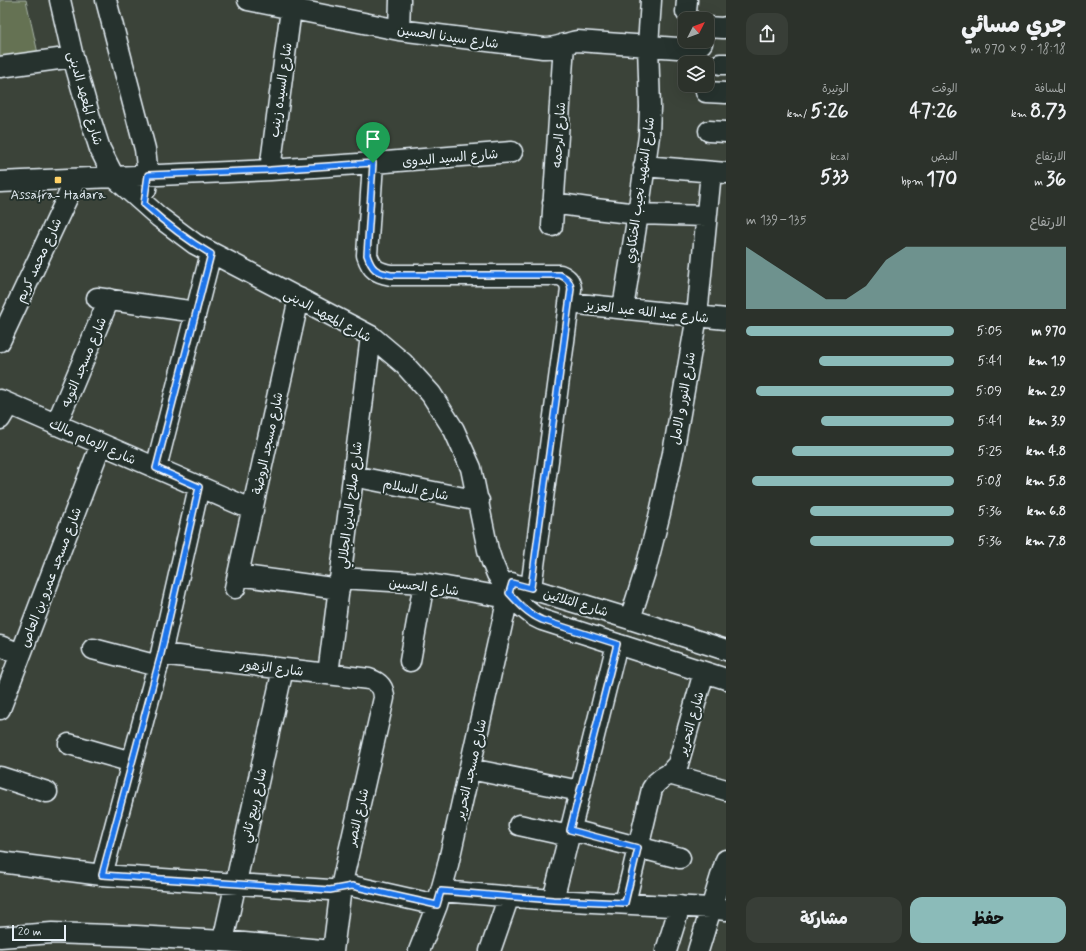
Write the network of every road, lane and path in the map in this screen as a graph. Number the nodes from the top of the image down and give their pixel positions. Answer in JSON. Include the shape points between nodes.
{"nodes":[{"id":1,"x":60,"y":0,"type":"edge"},
{"id":2,"x":106,"y":0,"type":"edge"},
{"id":3,"x":248,"y":0,"type":"edge"},
{"id":4,"x":400,"y":0,"type":"edge"},
{"id":5,"x":651,"y":0,"type":"edge"},
{"id":6,"x":291,"y":9,"type":"junction"},
{"id":7,"x":714,"y":27,"type":"edge"},
{"id":8,"x":726,"y":27,"type":"edge"},
{"id":9,"x":399,"y":30,"type":"junction"},
{"id":10,"x":564,"y":44,"type":"junction"},
{"id":11,"x":648,"y":46,"type":"junction"},
{"id":12,"x":695,"y":48,"type":"edge"},
{"id":13,"x":73,"y":58,"type":"junction"},
{"id":14,"x":0,"y":67,"type":"edge"},
{"id":15,"x":706,"y":92,"type":"dead end"},
{"id":16,"x":726,"y":93,"type":"edge"},
{"id":17,"x":512,"y":152,"type":"dead end"},
{"id":18,"x":373,"y":163,"type":"junction"},
{"id":19,"x":644,"y":166,"type":"junction"},
{"id":20,"x":270,"y":170,"type":"junction"},
{"id":21,"x":718,"y":173,"type":"edge"},
{"id":22,"x":148,"y":175,"type":"junction"},
{"id":23,"x":114,"y":177,"type":"junction"},
{"id":24,"x":76,"y":179,"type":"junction"},
{"id":25,"x":0,"y":182,"type":"edge"},
{"id":26,"x":553,"y":202,"type":"junction"},
{"id":27,"x":144,"y":204,"type":"junction"},
{"id":28,"x":638,"y":214,"type":"junction"},
{"id":29,"x":706,"y":216,"type":"junction"},
{"id":30,"x":552,"y":226,"type":"dead end"},
{"id":31,"x":211,"y":254,"type":"junction"},
{"id":32,"x":299,"y":298,"type":"junction"},
{"id":33,"x":569,"y":303,"type":"junction"},
{"id":34,"x":623,"y":308,"type":"junction"},
{"id":35,"x":196,"y":312,"type":"junction"},
{"id":36,"x":696,"y":316,"type":"junction"},
{"id":37,"x":726,"y":318,"type":"edge"},
{"id":38,"x":370,"y":336,"type":"junction"},
{"id":39,"x":0,"y":341,"type":"edge"},
{"id":40,"x":3,"y":408,"type":"edge"},
{"id":41,"x":56,"y":425,"type":"junction"},
{"id":42,"x":101,"y":444,"type":"junction"},
{"id":43,"x":156,"y":468,"type":"junction"},
{"id":44,"x":353,"y":476,"type":"junction"},
{"id":45,"x":199,"y":487,"type":"junction"},
{"id":46,"x":478,"y":501,"type":"junction"},
{"id":47,"x":253,"y":510,"type":"junction"},
{"id":48,"x":237,"y":582,"type":"joint"},
{"id":49,"x":340,"y":584,"type":"junction"},
{"id":50,"x":424,"y":584,"type":"junction"},
{"id":51,"x":512,"y":589,"type":"junction"},
{"id":52,"x":630,"y":619,"type":"junction"},
{"id":53,"x":617,"y":644,"type":"junction"},
{"id":54,"x":0,"y":646,"type":"edge"},
{"id":55,"x":93,"y":649,"type":"dead end"},
{"id":56,"x":726,"y":650,"type":"edge"},
{"id":57,"x":21,"y":654,"type":"junction"},
{"id":58,"x":160,"y":660,"type":"junction"},
{"id":59,"x":410,"y":661,"type":"dead end"},
{"id":60,"x":283,"y":668,"type":"junction"},
{"id":61,"x":704,"y":672,"type":"junction"},
{"id":62,"x":328,"y":674,"type":"junction"},
{"id":63,"x":726,"y":679,"type":"edge"},
{"id":64,"x":381,"y":685,"type":"joint"},
{"id":65,"x":0,"y":709,"type":"edge"},
{"id":66,"x":69,"y":744,"type":"dead end"},
{"id":67,"x":132,"y":762,"type":"junction"},
{"id":68,"x":470,"y":769,"type":"junction"},
{"id":69,"x":670,"y":774,"type":"junction"},
{"id":70,"x":0,"y":777,"type":"edge"},
{"id":71,"x":726,"y":790,"type":"edge"},
{"id":72,"x":580,"y":791,"type":"junction"},
{"id":73,"x":47,"y":792,"type":"dead end"},
{"id":74,"x":519,"y":825,"type":"dead end"},
{"id":75,"x":570,"y":833,"type":"junction"},
{"id":76,"x":638,"y":848,"type":"junction"},
{"id":77,"x":680,"y":858,"type":"dead end"},
{"id":78,"x":726,"y":860,"type":"edge"},
{"id":79,"x":0,"y":862,"type":"edge"},
{"id":80,"x":102,"y":875,"type":"junction"},
{"id":81,"x":236,"y":883,"type":"junction"},
{"id":82,"x":341,"y":887,"type":"junction"},
{"id":83,"x":509,"y":896,"type":"junction"},
{"id":84,"x":439,"y":898,"type":"junction"},
{"id":85,"x":553,"y":900,"type":"junction"},
{"id":86,"x":625,"y":903,"type":"junction"},
{"id":87,"x":680,"y":906,"type":"junction"},
{"id":88,"x":718,"y":909,"type":"edge"},
{"id":89,"x":0,"y":937,"type":"edge"},
{"id":90,"x":223,"y":941,"type":"junction"},
{"id":91,"x":333,"y":951,"type":"edge"},
{"id":92,"x":419,"y":951,"type":"edge"},
{"id":93,"x":490,"y":951,"type":"edge"},
{"id":94,"x":666,"y":951,"type":"edge"},
{"id":95,"x":698,"y":951,"type":"edge"}],
"edges":[{"from":1,"to":13,"type":"street","name":"شارع المعهد الدينى"},
{"from":2,"to":22,"type":"street","via":[[145,148]]},
{"from":3,"to":6,"type":"street","name":"شارع سيدنا الحسين"},
{"from":4,"to":9,"type":"street"},
{"from":5,"to":11,"type":"street","name":"شارع الشهيد نجيب الخنكاوي"},
{"from":6,"to":9,"type":"street","name":"شارع سيدنا الحسين"},
{"from":6,"to":20,"type":"street","name":"شارع السيده زينب"},
{"from":7,"to":8,"type":"street"},
{"from":9,"to":10,"type":"street","name":"شارع سيدنا الحسين","via":[[550,49]]},
{"from":10,"to":11,"type":"street","name":"شارع سيدنا الحسين","via":[[577,41]]},
{"from":10,"to":26,"type":"street","name":"شارع الرحمه"},
{"from":11,"to":12,"type":"street","name":"شارع سيدنا الحسين"},
{"from":11,"to":19,"type":"street","name":"شارع الشهيد نجيب الخنكاوي","via":[[650,106]]},
{"from":13,"to":14,"type":"street"},
{"from":13,"to":23,"type":"street","name":"شارع المعهد الدينى","via":[[100,149]]},
{"from":15,"to":16,"type":"street"},
{"from":17,"to":18,"type":"street","name":"شارع السيد البدوى"},
{"from":18,"to":20,"type":"street","name":"شارع السيد البدوى"},
{"from":18,"to":33,"type":"street","name":"شارع مسجد التحرير","via":[[367,255],[371,266],[380,273],[560,275],[570,282]]},
{"from":19,"to":21,"type":"street"},
{"from":19,"to":28,"type":"street","name":"شارع الشهيد نجيب الخنكاوي"},
{"from":20,"to":22,"type":"street","name":"شارع السيد البدوى"},
{"from":21,"to":29,"type":"street","name":"شارع النور و الامل"},
{"from":22,"to":23,"type":"street","name":"شارع السيد البدوى"},
{"from":22,"to":27,"type":"street"},
{"from":23,"to":24,"type":"street","name":"شارع السيد البدوى"},
{"from":23,"to":27,"type":"street","name":"شارع المعهد الدينى"},
{"from":24,"to":25,"type":"street","name":"شارع السيد البدوى"},
{"from":24,"to":39,"type":"street","name":"شارع محمد كريم"},
{"from":26,"to":28,"type":"street"},
{"from":26,"to":30,"type":"street","name":"شارع الرحمه"},
{"from":27,"to":31,"type":"street","name":"شارع المعهد الدينى","via":[[177,232]]},
{"from":28,"to":29,"type":"street"},
{"from":28,"to":34,"type":"street","name":"شارع الشهيد نجيب الخنكاوي"},
{"from":29,"to":36,"type":"street","name":"شارع النور و الامل"},
{"from":31,"to":32,"type":"street","name":"شارع المعهد الدينى"},
{"from":31,"to":35,"type":"street"},
{"from":32,"to":38,"type":"street","name":"شارع المعهد الدينى"},
{"from":32,"to":47,"type":"street","name":"شارع مسجد الروضة"},
{"from":33,"to":34,"type":"street","name":"شارع عبد الله عبد العزيز"},
{"from":33,"to":51,"type":"street","name":"شارع مسجد التحرير"},
{"from":34,"to":36,"type":"street","name":"شارع عبد الله عبد العزيز"},
{"from":35,"to":41,"type":"street","name":"شارع مسجد التوبه","via":[[103,298]]},
{"from":35,"to":43,"type":"street"},
{"from":36,"to":37,"type":"street","name":"شارع عبد الله عبد العزيز"},
{"from":36,"to":52,"type":"street","name":"شارع النور و الامل","via":[[660,513]]},
{"from":38,"to":44,"type":"street","name":"شارع صلاح الدين الجلالي"},
{"from":38,"to":46,"type":"street","name":"شارع المعهد الدينى","via":[[403,363],[431,394],[454,430],[471,468]]},
{"from":40,"to":41,"type":"street","name":"شارع الإمام مالك"},
{"from":41,"to":42,"type":"street","name":"شارع الإمام مالك"},
{"from":42,"to":43,"type":"street","name":"شارع الإمام مالك"},
{"from":42,"to":57,"type":"street","name":"شارع مسجد عمرو بن العاص"},
{"from":43,"to":45,"type":"street","name":"شارع الإمام مالك"},
{"from":44,"to":46,"type":"street","name":"شارع السلام"},
{"from":44,"to":49,"type":"street","name":"شارع صلاح الدين الجلالي"},
{"from":45,"to":47,"type":"street","name":"شارع الإمام مالك"},
{"from":45,"to":58,"type":"street"},
{"from":46,"to":51,"type":"street","name":"شارع المعهد الدينى","via":[[492,562]]},
{"from":47,"to":48,"type":"street","name":"شارع مسجد الروضة"},
{"from":48,"to":49,"type":"street","name":"شارع الحسين"},
{"from":49,"to":50,"type":"street","name":"شارع الحسين"},
{"from":49,"to":62,"type":"street","name":"شارع صلاح الدين الجلالي"},
{"from":50,"to":51,"type":"street","name":"شارع الحسين"},
{"from":50,"to":59,"type":"street"},
{"from":51,"to":52,"type":"street","name":"شارع الثلاثين"},
{"from":51,"to":53,"type":"street","name":"شارع الثلاثين","via":[[526,611],[534,616]]},
{"from":51,"to":68,"type":"street","name":"شارع مسجد التحرير"},
{"from":52,"to":56,"type":"street","name":"شارع الثلاثين"},
{"from":53,"to":61,"type":"street","name":"شارع الثلاثين"},
{"from":53,"to":72,"type":"street"},
{"from":54,"to":57,"type":"street"},
{"from":55,"to":58,"type":"street","name":"شارع الزهور"},
{"from":57,"to":65,"type":"street","name":"شارع مسجد عمرو بن العاص"},
{"from":58,"to":60,"type":"street","name":"شارع الزهور"},
{"from":58,"to":67,"type":"street"},
{"from":60,"to":62,"type":"street","name":"شارع الزهور"},
{"from":60,"to":81,"type":"street","name":"شارع ربيع ثاني"},
{"from":61,"to":63,"type":"street","name":"شارع الثلاثين"},
{"from":61,"to":69,"type":"street","name":"شارع التحرير","via":[[681,758]]},
{"from":62,"to":64,"type":"street","name":"شارع الزهور","via":[[376,681]]},
{"from":64,"to":82,"type":"street","name":"شارع النصر","via":[[384,698]]},
{"from":66,"to":67,"type":"street"},
{"from":67,"to":80,"type":"street"},
{"from":68,"to":72,"type":"street"},
{"from":68,"to":84,"type":"street","name":"شارع مسجد التحرير"},
{"from":69,"to":71,"type":"street"},
{"from":69,"to":76,"type":"street","name":"شارع التحرير","via":[[662,778],[652,789]]},
{"from":70,"to":73,"type":"street"},
{"from":72,"to":75,"type":"street"},
{"from":74,"to":75,"type":"street"},
{"from":75,"to":76,"type":"street"},
{"from":75,"to":85,"type":"street"},
{"from":76,"to":77,"type":"street"},
{"from":76,"to":86,"type":"street","name":"شارع التحرير"},
{"from":78,"to":88,"type":"street"},
{"from":79,"to":80,"type":"street"},
{"from":80,"to":81,"type":"street"},
{"from":81,"to":82,"type":"street","via":[[330,890]]},
{"from":81,"to":90,"type":"street","name":"شارع ربيع ثاني"},
{"from":82,"to":84,"type":"street","via":[[352,886]]},
{"from":82,"to":91,"type":"street","name":"شارع النصر"},
{"from":83,"to":84,"type":"street"},
{"from":83,"to":85,"type":"street"},
{"from":83,"to":93,"type":"street"},
{"from":84,"to":92,"type":"street","name":"شارع مسجد التحرير"},
{"from":85,"to":86,"type":"street"},
{"from":86,"to":87,"type":"street"},
{"from":87,"to":88,"type":"street"},
{"from":87,"to":94,"type":"street"},
{"from":88,"to":95,"type":"street"},
{"from":89,"to":90,"type":"street","via":[[52,933]]},
{"from":90,"to":91,"type":"street"}]}
